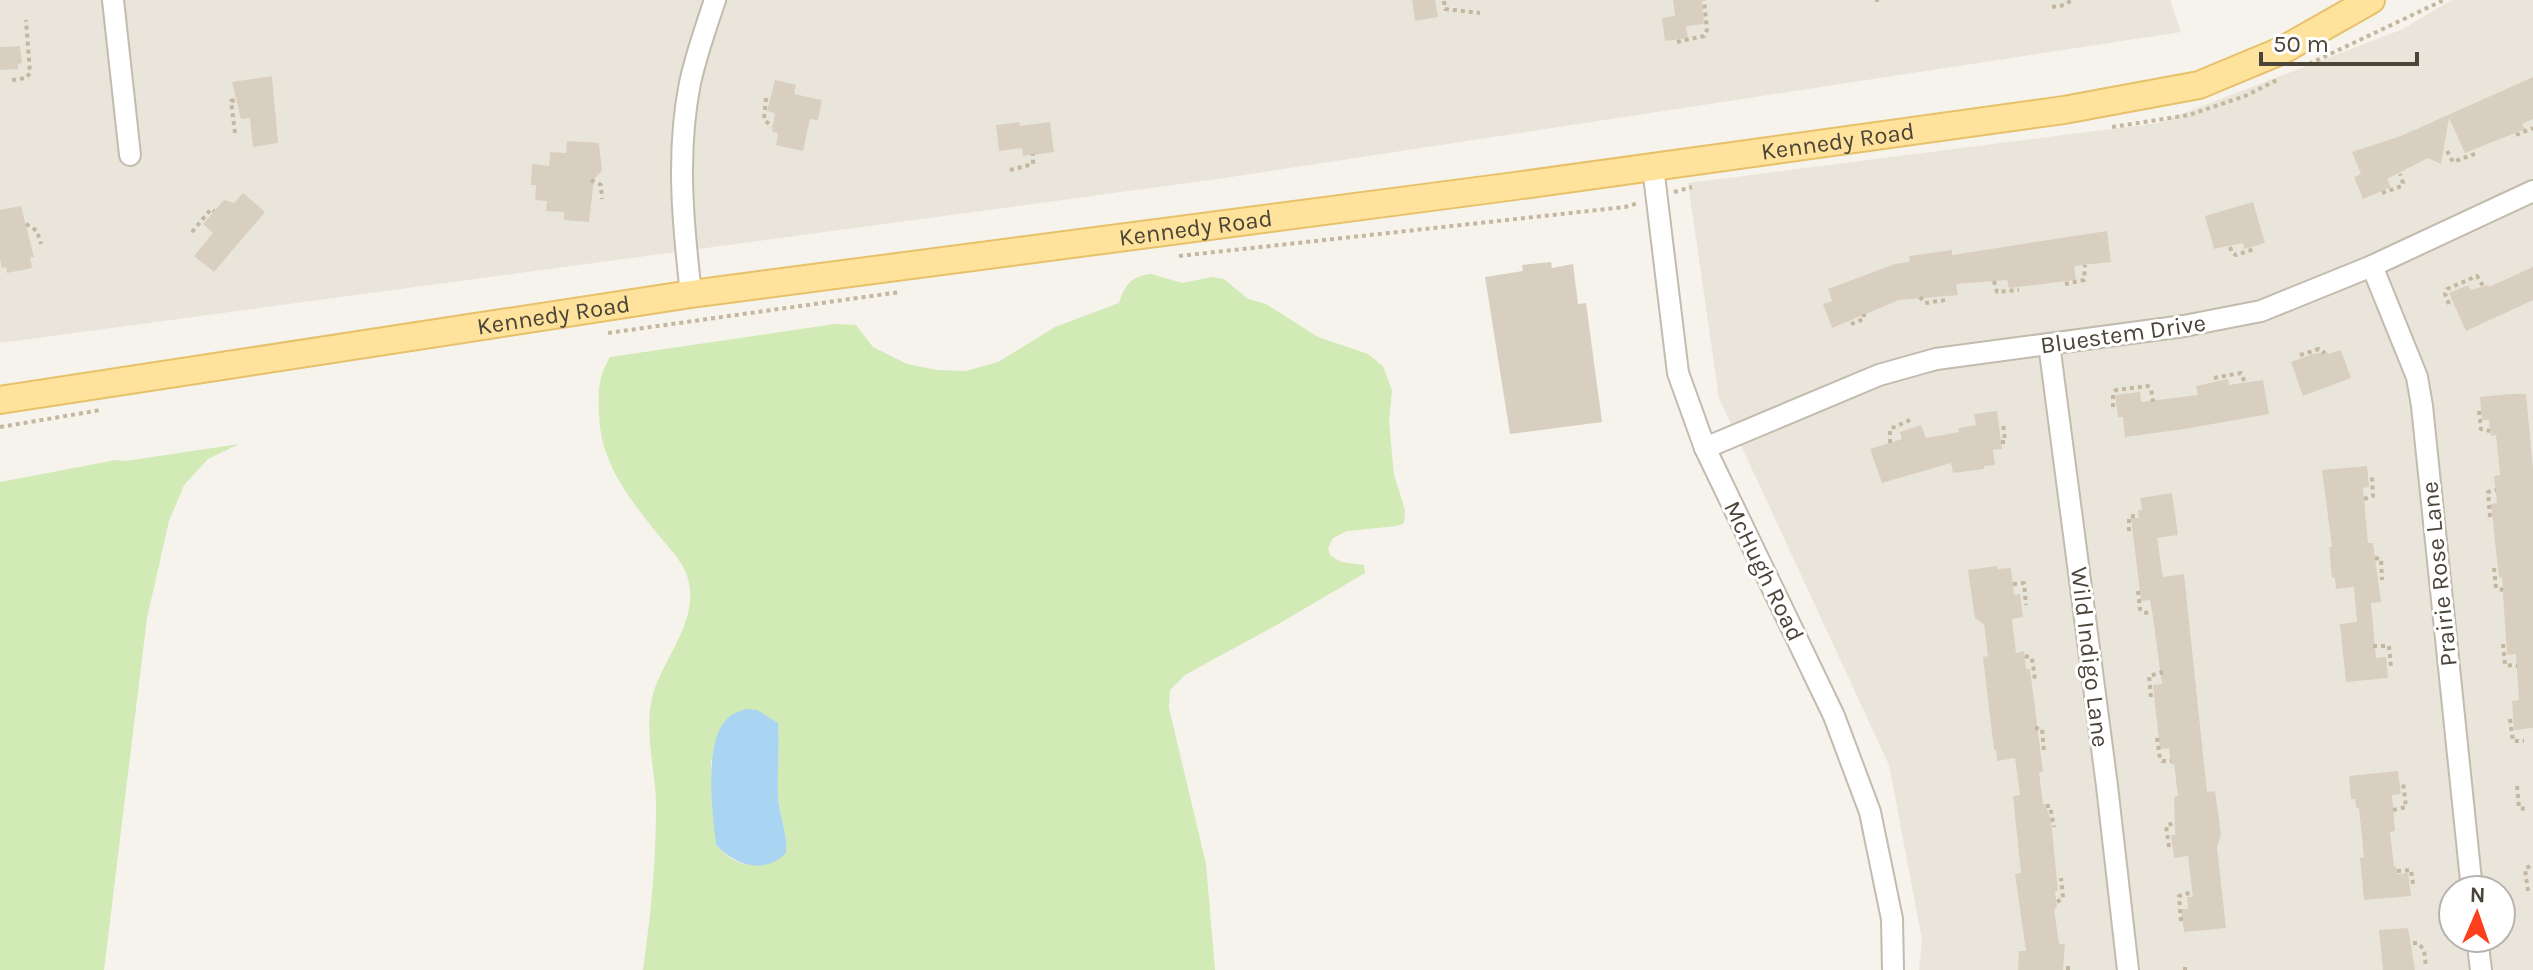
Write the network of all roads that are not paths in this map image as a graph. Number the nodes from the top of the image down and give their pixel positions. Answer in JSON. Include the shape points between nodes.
{"nodes":[{"id":1,"x":113,"y":0,"type":"edge"},
{"id":2,"x":715,"y":0,"type":"edge"},
{"id":3,"x":2371,"y":0,"type":"edge"},
{"id":4,"x":130,"y":155,"type":"dead end"},
{"id":5,"x":1653,"y":167,"type":"junction"},
{"id":6,"x":2533,"y":191,"type":"edge"},
{"id":7,"x":2372,"y":266,"type":"junction"},
{"id":8,"x":691,"y":294,"type":"junction"},
{"id":9,"x":2049,"y":344,"type":"junction"},
{"id":10,"x":0,"y":400,"type":"edge"},
{"id":11,"x":1705,"y":448,"type":"junction"},
{"id":12,"x":2470,"y":874,"type":"edge"},
{"id":13,"x":1893,"y":970,"type":"edge"},
{"id":14,"x":2128,"y":970,"type":"edge"}],
"edges":[{"from":1,"to":4,"type":"street"},
{"from":2,"to":8,"type":"street","via":[[690,83],[685,123],[681,178]]},
{"from":3,"to":5,"type":"main road","name":"Kennedy Road","via":[[2283,50],[2199,85],[2064,110]]},
{"from":5,"to":8,"type":"main road","name":"Kennedy Road"},
{"from":5,"to":11,"type":"street","name":"McHugh Road","via":[[1678,373]]},
{"from":6,"to":7,"type":"street","name":"Bluestem Drive"},
{"from":7,"to":9,"type":"street","name":"Bluestem Drive","via":[[2235,318]]},
{"from":7,"to":12,"type":"street","name":"Prairie Rose Lane","via":[[2417,377],[2422,406]]},
{"from":8,"to":10,"type":"main road","name":"Kennedy Road"},
{"from":9,"to":11,"type":"street","name":"Bluestem Drive","via":[[1936,359],[1879,375]]},
{"from":9,"to":14,"type":"street","name":"Wild Indigo Lane"},
{"from":11,"to":13,"type":"street","name":"McHugh Road","via":[[1834,716],[1870,812],[1892,919]]}]}
